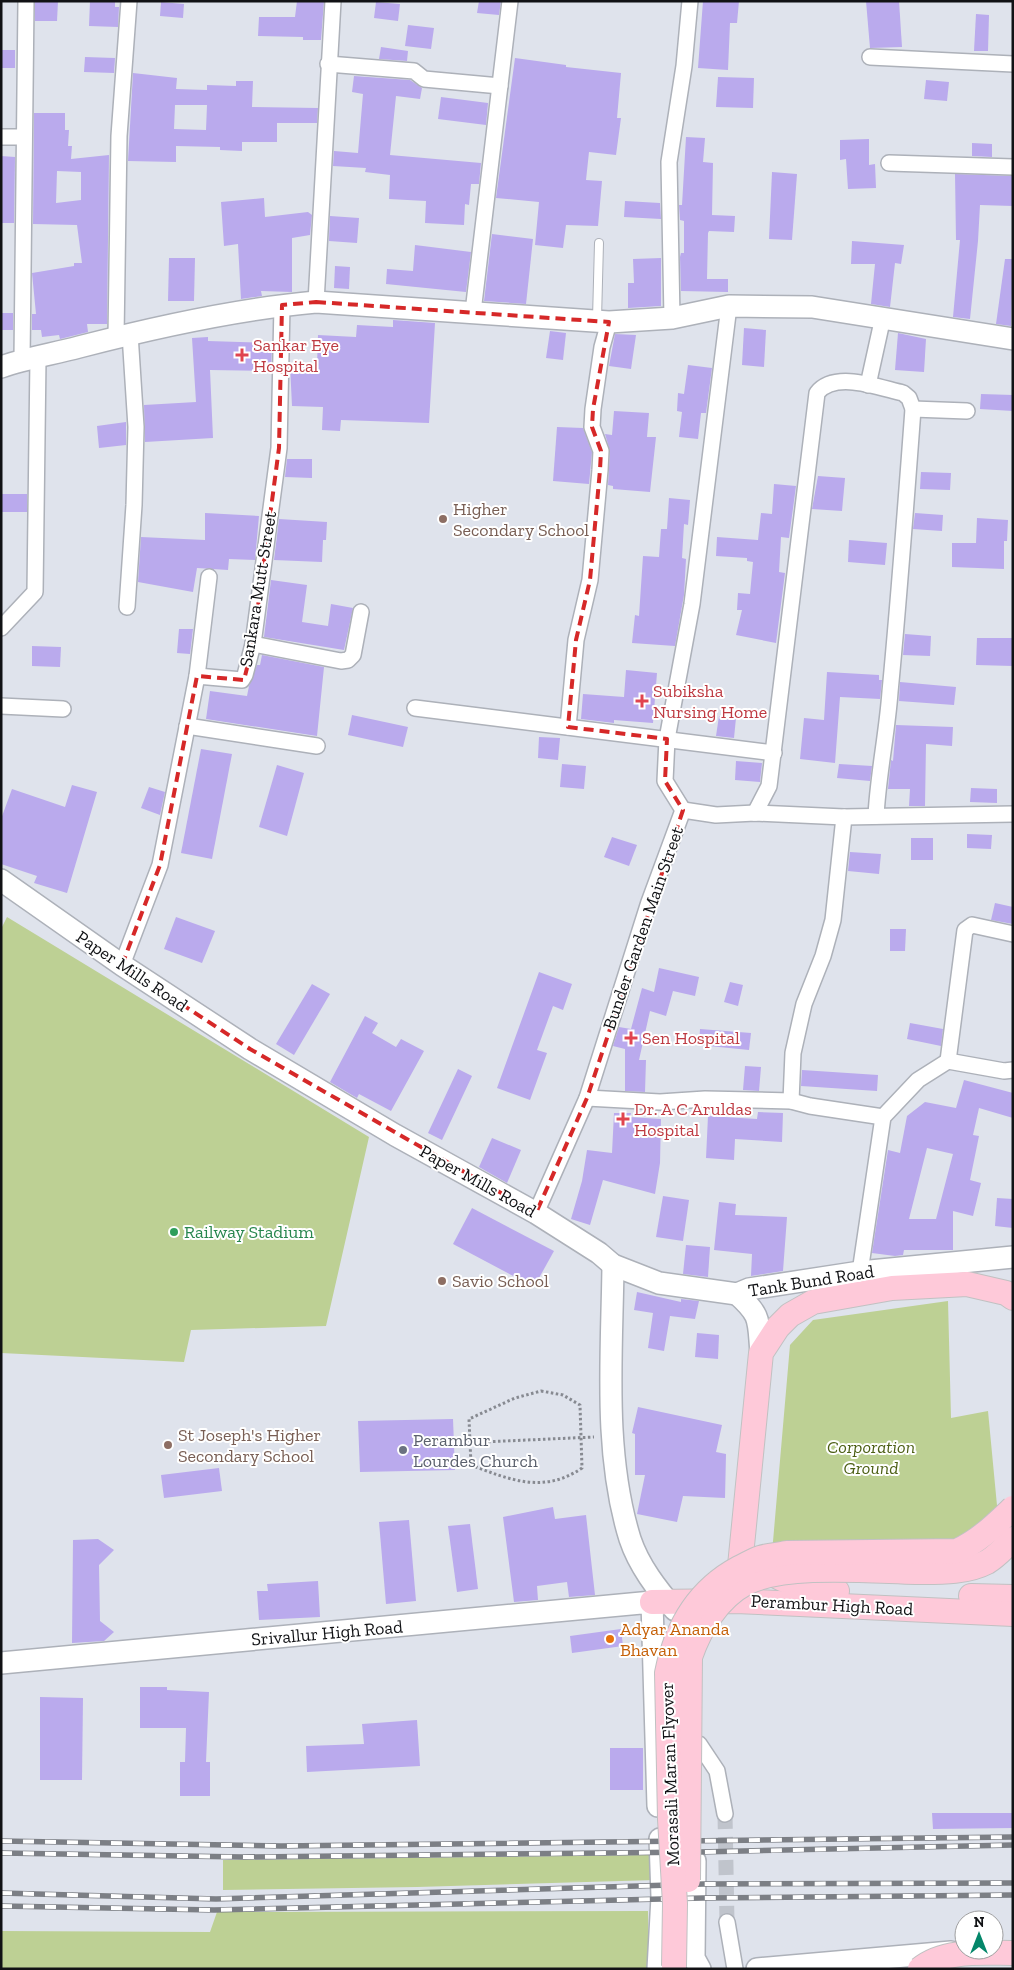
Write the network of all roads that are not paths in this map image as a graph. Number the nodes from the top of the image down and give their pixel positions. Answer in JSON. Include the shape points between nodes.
{"nodes":[{"id":1,"x":26,"y":1,"type":"edge"},
{"id":2,"x":129,"y":1,"type":"edge"},
{"id":3,"x":334,"y":1,"type":"edge"},
{"id":4,"x":510,"y":1,"type":"edge"},
{"id":5,"x":690,"y":1,"type":"edge"},
{"id":6,"x":870,"y":57,"type":"dead end"},
{"id":7,"x":328,"y":64,"type":"junction"},
{"id":8,"x":1013,"y":64,"type":"edge"},
{"id":9,"x":500,"y":86,"type":"junction"},
{"id":10,"x":1,"y":137,"type":"edge"},
{"id":11,"x":23,"y":137,"type":"junction"},
{"id":12,"x":889,"y":163,"type":"dead end"},
{"id":13,"x":1013,"y":167,"type":"edge"},
{"id":14,"x":599,"y":243,"type":"dead end"},
{"id":15,"x":316,"y":302,"type":"junction"},
{"id":16,"x":282,"y":305,"type":"junction"},
{"id":17,"x":729,"y":306,"type":"junction"},
{"id":18,"x":474,"y":312,"type":"junction"},
{"id":19,"x":672,"y":318,"type":"junction"},
{"id":20,"x":883,"y":318,"type":"junction"},
{"id":21,"x":603,"y":321,"type":"junction"},
{"id":22,"x":123,"y":335,"type":"junction"},
{"id":23,"x":1013,"y":340,"type":"edge"},
{"id":24,"x":30,"y":359,"type":"junction"},
{"id":25,"x":1,"y":367,"type":"edge"},
{"id":26,"x":868,"y":385,"type":"junction"},
{"id":27,"x":913,"y":409,"type":"junction"},
{"id":28,"x":967,"y":411,"type":"dead end"},
{"id":29,"x":209,"y":577,"type":"dead end"},
{"id":30,"x":127,"y":607,"type":"dead end"},
{"id":31,"x":361,"y":612,"type":"dead end"},
{"id":32,"x":1,"y":628,"type":"edge"},
{"id":33,"x":253,"y":644,"type":"junction"},
{"id":34,"x":197,"y":676,"type":"junction"},
{"id":35,"x":1,"y":706,"type":"edge"},
{"id":36,"x":415,"y":708,"type":"dead end"},
{"id":37,"x":63,"y":709,"type":"dead end"},
{"id":38,"x":187,"y":726,"type":"junction"},
{"id":39,"x":568,"y":727,"type":"junction"},
{"id":40,"x":667,"y":739,"type":"junction"},
{"id":41,"x":317,"y":746,"type":"dead end"},
{"id":42,"x":774,"y":753,"type":"junction"},
{"id":43,"x":683,"y":810,"type":"junction"},
{"id":44,"x":756,"y":813,"type":"junction"},
{"id":45,"x":1013,"y":814,"type":"edge"},
{"id":46,"x":844,"y":816,"type":"junction"},
{"id":47,"x":876,"y":816,"type":"junction"},
{"id":48,"x":1,"y":880,"type":"edge"},
{"id":49,"x":1013,"y":934,"type":"edge"},
{"id":50,"x":122,"y":965,"type":"junction"},
{"id":51,"x":948,"y":1061,"type":"junction"},
{"id":52,"x":1013,"y":1070,"type":"edge"},
{"id":53,"x":587,"y":1098,"type":"junction"},
{"id":54,"x":791,"y":1100,"type":"junction"},
{"id":55,"x":882,"y":1117,"type":"junction"},
{"id":56,"x":536,"y":1214,"type":"junction"},
{"id":57,"x":1013,"y":1258,"type":"edge"},
{"id":58,"x":613,"y":1265,"type":"junction"},
{"id":59,"x":860,"y":1272,"type":"junction"},
{"id":60,"x":736,"y":1294,"type":"junction"},
{"id":61,"x":1013,"y":1298,"type":"edge"},
{"id":62,"x":760,"y":1353,"type":"junction"},
{"id":63,"x":1013,"y":1508,"type":"edge"},
{"id":64,"x":1013,"y":1539,"type":"edge"},
{"id":65,"x":742,"y":1542,"type":"junction"},
{"id":66,"x":730,"y":1594,"type":"junction"},
{"id":67,"x":1013,"y":1597,"type":"edge"},
{"id":68,"x":660,"y":1602,"type":"junction"},
{"id":69,"x":1013,"y":1614,"type":"edge"},
{"id":70,"x":707,"y":1642,"type":"junction"},
{"id":71,"x":1,"y":1663,"type":"edge"},
{"id":72,"x":699,"y":1744,"type":"junction"},
{"id":73,"x":725,"y":1814,"type":"tunnel mouth"},
{"id":74,"x":727,"y":1922,"type":"tunnel mouth"},
{"id":75,"x":1013,"y":1952,"type":"edge"},
{"id":76,"x":954,"y":1955,"type":"edge"},
{"id":77,"x":917,"y":1962,"type":"edge"},
{"id":78,"x":658,"y":1969,"type":"edge"},
{"id":79,"x":674,"y":1969,"type":"edge"},
{"id":80,"x":686,"y":1969,"type":"edge"},
{"id":81,"x":700,"y":1969,"type":"edge"},
{"id":82,"x":735,"y":1969,"type":"edge"},
{"id":83,"x":757,"y":1969,"type":"edge"},
{"id":84,"x":935,"y":1969,"type":"edge"}],
"edges":[{"from":1,"to":11,"type":"street"},
{"from":2,"to":22,"type":"street","via":[[119,136]]},
{"from":3,"to":7,"type":"street"},
{"from":4,"to":9,"type":"street"},
{"from":5,"to":19,"type":"street","via":[[669,162]]},
{"from":6,"to":8,"type":"street"},
{"from":7,"to":9,"type":"street","via":[[414,71],[424,79]]},
{"from":7,"to":15,"type":"street"},
{"from":9,"to":18,"type":"street"},
{"from":10,"to":11,"type":"street"},
{"from":11,"to":24,"type":"street"},
{"from":12,"to":13,"type":"street"},
{"from":14,"to":21,"type":"lane"},
{"from":15,"to":16,"type":"street"},
{"from":15,"to":18,"type":"street"},
{"from":16,"to":22,"type":"street"},
{"from":16,"to":33,"type":"street","name":"Sankara Mutt Street","via":[[279,448]]},
{"from":17,"to":19,"type":"street"},
{"from":17,"to":20,"type":"street","via":[[812,307]]},
{"from":17,"to":40,"type":"street","via":[[692,604]]},
{"from":18,"to":21,"type":"street"},
{"from":19,"to":21,"type":"street"},
{"from":20,"to":23,"type":"street"},
{"from":20,"to":26,"type":"street"},
{"from":21,"to":39,"type":"street","via":[[592,427],[601,451],[600,470],[590,580],[576,640]]},
{"from":22,"to":24,"type":"street"},
{"from":22,"to":30,"type":"street","via":[[136,427]]},
{"from":24,"to":25,"type":"street"},
{"from":24,"to":32,"type":"street","via":[[35,592]]},
{"from":26,"to":27,"type":"street","via":[[903,393]]},
{"from":26,"to":42,"type":"street","via":[[836,382],[817,393]]},
{"from":27,"to":28,"type":"street"},
{"from":27,"to":47,"type":"street","via":[[901,582]]},
{"from":29,"to":34,"type":"street"},
{"from":31,"to":33,"type":"street","via":[[353,656],[348,660]]},
{"from":33,"to":34,"type":"street","name":"Sankara Mutt Street","via":[[242,680]]},
{"from":34,"to":38,"type":"street"},
{"from":35,"to":37,"type":"street"},
{"from":36,"to":39,"type":"street"},
{"from":38,"to":41,"type":"street"},
{"from":38,"to":50,"type":"street","via":[[160,865]]},
{"from":39,"to":40,"type":"street"},
{"from":40,"to":42,"type":"street"},
{"from":40,"to":43,"type":"street","via":[[665,781]]},
{"from":42,"to":44,"type":"street","via":[[770,786]]},
{"from":43,"to":44,"type":"street","name":"Bunder Garden Main Street","via":[[716,815]]},
{"from":43,"to":53,"type":"street","name":"Bunder Garden Main Street","via":[[649,902]]},
{"from":44,"to":46,"type":"street","name":"Bunder Garden Main Street"},
{"from":45,"to":47,"type":"street","name":"Bunder Garden Main Street"},
{"from":46,"to":47,"type":"street","name":"Bunder Garden Main Street"},
{"from":46,"to":54,"type":"street","via":[[833,920],[804,1004],[794,1053]]},
{"from":48,"to":50,"type":"street","name":"Paper Mills Road"},
{"from":49,"to":51,"type":"street","via":[[972,925],[965,930]]},
{"from":50,"to":56,"type":"street","name":"Paper Mills Road","via":[[250,1049]]},
{"from":51,"to":52,"type":"street"},
{"from":51,"to":55,"type":"street","via":[[918,1080]]},
{"from":53,"to":54,"type":"street","via":[[660,1102]]},
{"from":53,"to":56,"type":"street","name":"Bunder Garden Main Street"},
{"from":54,"to":55,"type":"street"},
{"from":55,"to":59,"type":"street"},
{"from":56,"to":58,"type":"street","name":"Paper Mills Road"},
{"from":57,"to":59,"type":"street","name":"Tank Bund Road"},
{"from":58,"to":60,"type":"street","name":"Tank Bund Road","via":[[659,1283]]},
{"from":58,"to":68,"type":"street","via":[[612,1434],[618,1481],[630,1540]]},
{"from":59,"to":60,"type":"street","name":"Tank Bund Road","via":[[749,1288]]},
{"from":60,"to":62,"type":"street","via":[[753,1308]]},
{"from":61,"to":62,"type":"main road","via":[[1006,1293],[967,1284],[892,1288],[814,1302],[790,1315]]},
{"from":62,"to":65,"type":"main road"},
{"from":63,"to":79,"type":"main road","name":"Morasali Maran Flyover","bridge":true,"via":[[988,1532],[957,1551],[787,1553],[769,1556],[736,1570],[703,1594],[684,1621],[671,1654],[668,1673]]},
{"from":64,"to":80,"type":"main road","name":"Morasali Maran Flyover","bridge":true,"via":[[987,1562],[971,1568],[943,1572],[798,1571],[746,1584],[717,1607],[697,1638],[690,1657]]},
{"from":65,"to":66,"type":"main road"},
{"from":65,"to":67,"type":"main road","via":[[758,1564],[777,1578],[811,1590]]},
{"from":66,"to":68,"type":"main road","name":"Perambur High Road"},
{"from":66,"to":69,"type":"main road","name":"Perambur High Road"},
{"from":66,"to":70,"type":"street"},
{"from":68,"to":70,"type":"street"},
{"from":68,"to":71,"type":"street","name":"Srivallur High Road"},
{"from":68,"to":78,"type":"street","via":[[662,1897]]},
{"from":70,"to":72,"type":"street","via":[[700,1667]]},
{"from":72,"to":73,"type":"street","via":[[717,1771]]},
{"from":72,"to":81,"type":"street","via":[[694,1958]]},
{"from":74,"to":82,"type":"street"},
{"from":75,"to":77,"type":"main road","bridge":true,"via":[[949,1956]]},
{"from":76,"to":77,"type":"street"},
{"from":77,"to":83,"type":"street"},
{"from":77,"to":84,"type":"main road"}]}
